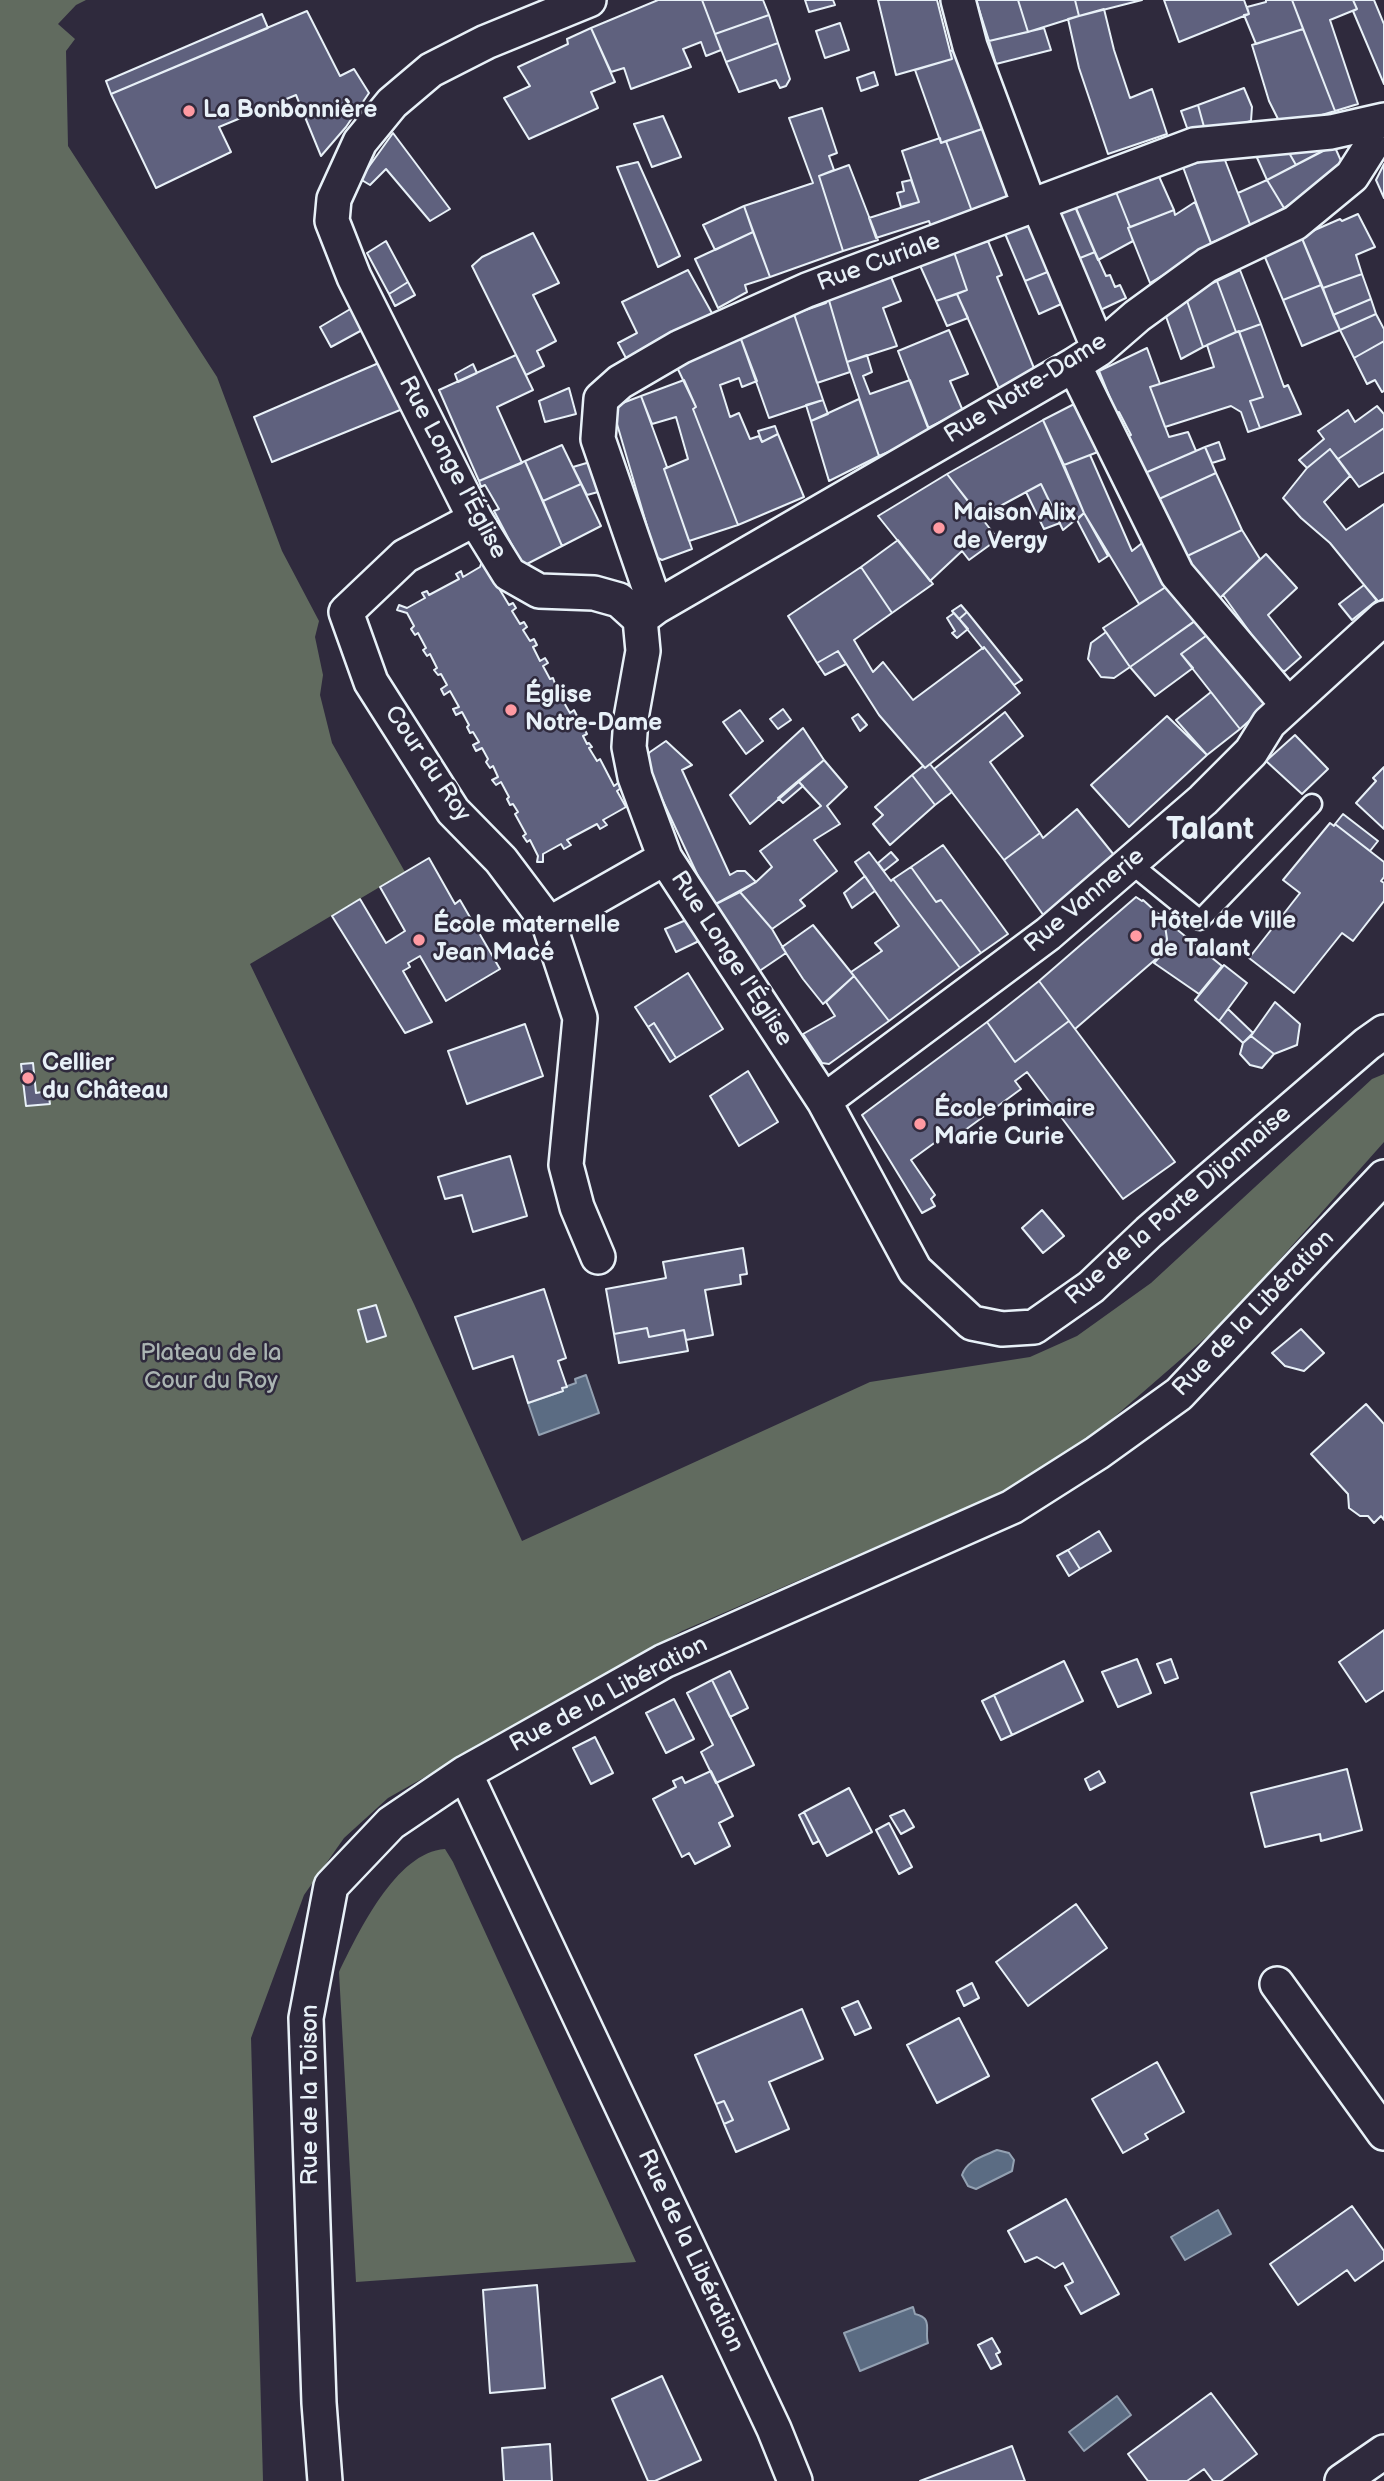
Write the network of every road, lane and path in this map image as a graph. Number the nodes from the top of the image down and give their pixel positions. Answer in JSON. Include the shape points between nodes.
{"nodes":[{"id":1,"x":589,"y":0,"type":"edge"},
{"id":2,"x":958,"y":0,"type":"edge"},
{"id":3,"x":1384,"y":120,"type":"edge"},
{"id":4,"x":1384,"y":126,"type":"edge"},
{"id":5,"x":1034,"y":206,"type":"junction"},
{"id":6,"x":1086,"y":357,"type":"junction"},
{"id":7,"x":475,"y":519,"type":"junction"},
{"id":8,"x":648,"y":613,"type":"junction"},
{"id":9,"x":1384,"y":618,"type":"edge"},
{"id":10,"x":1289,"y":705,"type":"junction"},
{"id":11,"x":1312,"y":804,"type":"dead end"},
{"id":12,"x":665,"y":858,"type":"junction"},
{"id":13,"x":1130,"y":863,"type":"junction"},
{"id":14,"x":549,"y":924,"type":"junction"},
{"id":15,"x":1384,"y":1032,"type":"edge"},
{"id":16,"x":824,"y":1101,"type":"junction"},
{"id":17,"x":1384,"y":1177,"type":"edge"},
{"id":18,"x":598,"y":1257,"type":"dead end"},
{"id":19,"x":465,"y":1773,"type":"junction"},
{"id":20,"x":1277,"y":1984,"type":"dead end"},
{"id":21,"x":1384,"y":2133,"type":"edge"},
{"id":22,"x":1384,"y":2452,"type":"edge"},
{"id":23,"x":325,"y":2481,"type":"edge"},
{"id":24,"x":795,"y":2481,"type":"edge"},
{"id":25,"x":1342,"y":2481,"type":"edge"}],
"edges":[{"from":1,"to":7,"type":"street","name":"Rue Longe l'Église","via":[[431,70],[392,103],[360,142],[334,199],[332,221],[354,277]]},
{"from":2,"to":5,"type":"street","via":[[970,46]]},
{"from":3,"to":5,"type":"street","name":"Rue Curiale","via":[[1331,132],[1194,145]]},
{"from":4,"to":6,"type":"street","name":"Rue Notre-Dame","via":[[1352,176],[1295,223],[1207,265]]},
{"from":5,"to":6,"type":"street"},
{"from":5,"to":8,"type":"street","name":"Rue Curiale","via":[[807,290],[680,347],[620,382],[601,399],[598,439]]},
{"from":6,"to":8,"type":"street","name":"Rue Notre-Dame"},
{"from":6,"to":10,"type":"street","via":[[1177,574]]},
{"from":7,"to":8,"type":"street","name":"Rue Longe l'Église","via":[[509,574],[538,591],[594,593]]},
{"from":7,"to":14,"type":"street","name":"Cour du Roy","via":[[405,556],[346,612],[371,681],[453,811],[501,860]]},
{"from":8,"to":12,"type":"street","name":"Rue Longe l'Église","via":[[629,747],[635,777]]},
{"from":9,"to":10,"type":"street","name":"Rue Vannerie"},
{"from":10,"to":13,"type":"street","name":"Rue Vannerie","via":[[1203,800]]},
{"from":11,"to":13,"type":"lane","via":[[1200,920]]},
{"from":12,"to":14,"type":"street"},
{"from":12,"to":16,"type":"street","name":"Rue Longe l'Église"},
{"from":13,"to":16,"type":"street","name":"Rue Vannerie","via":[[1048,934]]},
{"from":14,"to":18,"type":"street","via":[[580,1018],[565,1165]]},
{"from":15,"to":16,"type":"street","name":"Rue de la Porte Dijonnaise","via":[[1091,1287],[1034,1327],[1002,1329],[972,1323],[915,1270]]},
{"from":17,"to":19,"type":"street","name":"Rue de la Libération","via":[[1179,1394],[1097,1453],[1012,1507],[664,1661]]},
{"from":19,"to":23,"type":"street","name":"Rue de la Toison","via":[[391,1824],[331,1886],[306,2018]]},
{"from":19,"to":24,"type":"street","name":"Rue de la Libération"},
{"from":20,"to":21,"type":"street"},
{"from":22,"to":25,"type":"street"}]}
